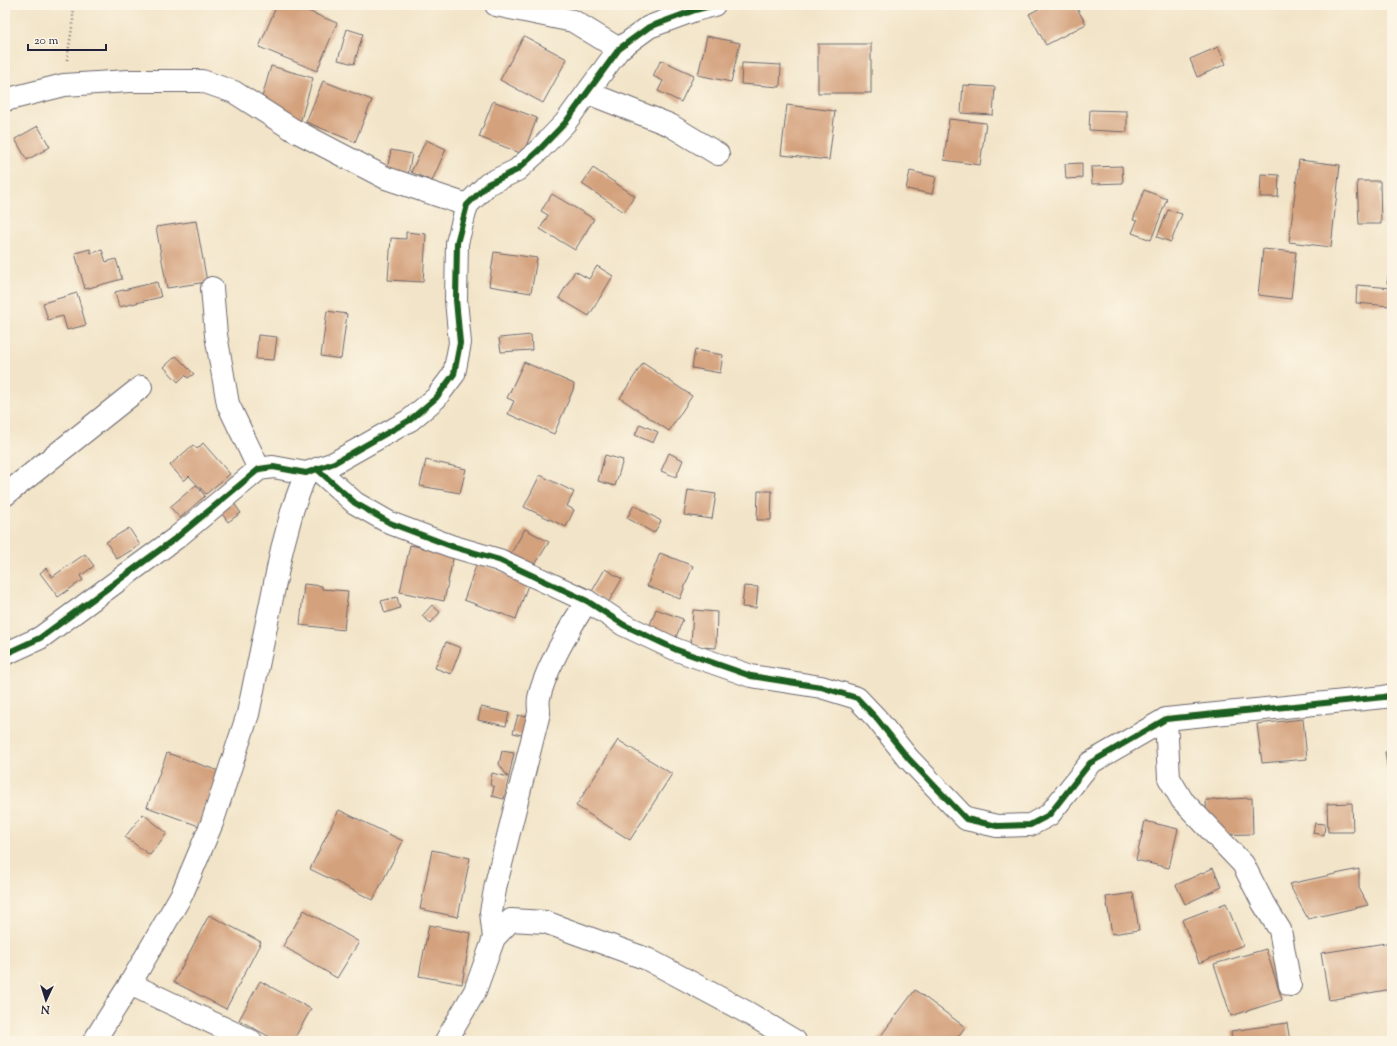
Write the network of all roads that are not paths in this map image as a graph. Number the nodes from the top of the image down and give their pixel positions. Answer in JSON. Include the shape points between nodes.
{"nodes":[{"id":1,"x":496,"y":5,"type":"edge"},
{"id":2,"x":714,"y":5,"type":"edge"},
{"id":3,"x":619,"y":49,"type":"junction"},
{"id":4,"x":588,"y":93,"type":"junction"},
{"id":5,"x":5,"y":100,"type":"edge"},
{"id":6,"x":718,"y":154,"type":"dead end"},
{"id":7,"x":467,"y":205,"type":"junction"},
{"id":8,"x":212,"y":288,"type":"dead end"},
{"id":9,"x":141,"y":387,"type":"dead end"},
{"id":10,"x":259,"y":469,"type":"junction"},
{"id":11,"x":311,"y":471,"type":"junction"},
{"id":12,"x":5,"y":495,"type":"edge"},
{"id":13,"x":588,"y":600,"type":"junction"},
{"id":14,"x":5,"y":654,"type":"edge"},
{"id":15,"x":1392,"y":695,"type":"edge"},
{"id":16,"x":1166,"y":719,"type":"junction"},
{"id":17,"x":494,"y":938,"type":"junction"},
{"id":18,"x":130,"y":984,"type":"junction"},
{"id":19,"x":1290,"y":985,"type":"dead end"},
{"id":20,"x":94,"y":1041,"type":"edge"},
{"id":21,"x":251,"y":1041,"type":"edge"},
{"id":22,"x":446,"y":1041,"type":"edge"},
{"id":23,"x":795,"y":1041,"type":"edge"}],
"edges":[{"from":1,"to":3,"type":"street","via":[[572,21]]},
{"from":2,"to":3,"type":"street","via":[[649,27]]},
{"from":3,"to":4,"type":"street"},
{"from":4,"to":6,"type":"street","via":[[670,125]]},
{"from":4,"to":7,"type":"street","via":[[565,123],[539,150],[517,170],[488,184]]},
{"from":5,"to":7,"type":"street","via":[[64,86],[129,81],[202,81],[234,92],[292,129],[386,178]]},
{"from":7,"to":11,"type":"street","via":[[457,243],[456,300],[460,343],[454,374],[436,398],[410,420],[334,463]]},
{"from":8,"to":10,"type":"street","via":[[216,335],[228,404]]},
{"from":9,"to":12,"type":"street"},
{"from":10,"to":11,"type":"street"},
{"from":10,"to":14,"type":"street","via":[[176,538],[40,638]]},
{"from":11,"to":13,"type":"street","via":[[355,503],[390,523],[451,546],[499,560]]},
{"from":11,"to":18,"type":"street","via":[[293,508],[248,714],[212,822],[182,894]]},
{"from":13,"to":16,"type":"street","via":[[624,625],[677,650],[751,676],[821,686],[857,698],[908,758],[966,819],[997,826],[1030,825],[1049,815],[1090,763]]},
{"from":13,"to":17,"type":"street","via":[[574,621],[539,698],[539,713],[502,855],[491,912]]},
{"from":15,"to":16,"type":"street"},
{"from":16,"to":19,"type":"street","via":[[1169,778],[1182,800],[1243,864],[1280,930]]},
{"from":17,"to":22,"type":"street","via":[[475,991]]},
{"from":17,"to":23,"type":"street","via":[[511,920],[545,922],[647,959]]},
{"from":18,"to":20,"type":"street"},
{"from":18,"to":21,"type":"street"}]}
